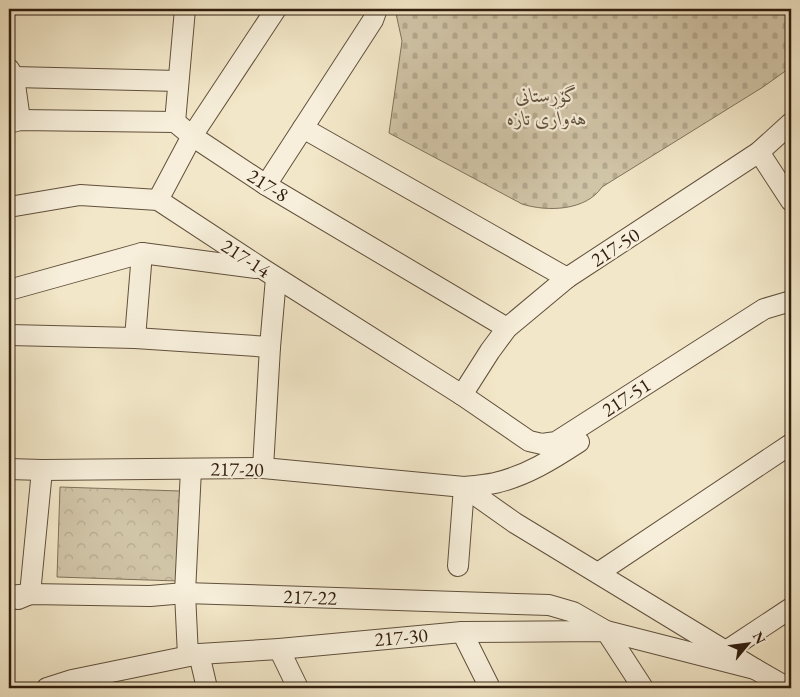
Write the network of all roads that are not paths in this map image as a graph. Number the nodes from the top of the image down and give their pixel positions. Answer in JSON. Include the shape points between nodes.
{"nodes":[{"id":1,"x":185,"y":9,"type":"edge"},
{"id":2,"x":276,"y":9,"type":"edge"},
{"id":3,"x":377,"y":9,"type":"edge"},
{"id":4,"x":11,"y":73,"type":"edge"},
{"id":5,"x":178,"y":81,"type":"junction"},
{"id":6,"x":14,"y":122,"type":"edge"},
{"id":7,"x":175,"y":122,"type":"junction"},
{"id":8,"x":791,"y":123,"type":"edge"},
{"id":9,"x":303,"y":128,"type":"junction"},
{"id":10,"x":192,"y":136,"type":"junction"},
{"id":11,"x":760,"y":152,"type":"junction"},
{"id":12,"x":266,"y":185,"type":"junction"},
{"id":13,"x":158,"y":200,"type":"junction"},
{"id":14,"x":791,"y":201,"type":"edge"},
{"id":15,"x":9,"y":207,"type":"edge"},
{"id":16,"x":142,"y":252,"type":"junction"},
{"id":17,"x":270,"y":274,"type":"junction"},
{"id":18,"x":567,"y":278,"type":"junction"},
{"id":19,"x":9,"y":290,"type":"edge"},
{"id":20,"x":791,"y":301,"type":"edge"},
{"id":21,"x":791,"y":307,"type":"edge"},
{"id":22,"x":507,"y":328,"type":"junction"},
{"id":23,"x":9,"y":334,"type":"edge"},
{"id":24,"x":135,"y":338,"type":"junction"},
{"id":25,"x":270,"y":347,"type":"junction"},
{"id":26,"x":462,"y":395,"type":"junction"},
{"id":27,"x":791,"y":444,"type":"edge"},
{"id":28,"x":9,"y":468,"type":"edge"},
{"id":29,"x":263,"y":468,"type":"junction"},
{"id":30,"x":191,"y":469,"type":"junction"},
{"id":31,"x":42,"y":470,"type":"junction"},
{"id":32,"x":464,"y":487,"type":"junction"},
{"id":33,"x":458,"y":566,"type":"dead end"},
{"id":34,"x":598,"y":573,"type":"junction"},
{"id":35,"x":185,"y":593,"type":"junction"},
{"id":36,"x":30,"y":594,"type":"junction"},
{"id":37,"x":9,"y":596,"type":"edge"},
{"id":38,"x":9,"y":603,"type":"edge"},
{"id":39,"x":791,"y":608,"type":"edge"},
{"id":40,"x":606,"y":631,"type":"junction"},
{"id":41,"x":462,"y":632,"type":"junction"},
{"id":42,"x":279,"y":648,"type":"junction"},
{"id":43,"x":726,"y":651,"type":"junction"},
{"id":44,"x":193,"y":655,"type":"junction"},
{"id":45,"x":754,"y":670,"type":"junction"},
{"id":46,"x":47,"y":688,"type":"edge"},
{"id":47,"x":207,"y":688,"type":"edge"},
{"id":48,"x":298,"y":688,"type":"edge"},
{"id":49,"x":490,"y":688,"type":"edge"},
{"id":50,"x":643,"y":688,"type":"edge"},
{"id":51,"x":788,"y":688,"type":"edge"}],
"edges":[{"from":1,"to":5,"type":"street"},
{"from":2,"to":10,"type":"street"},
{"from":3,"to":9,"type":"street"},
{"from":4,"to":5,"type":"street"},
{"from":4,"to":6,"type":"street"},
{"from":5,"to":7,"type":"street"},
{"from":6,"to":7,"type":"street"},
{"from":7,"to":10,"type":"street","name":"217-8"},
{"from":8,"to":11,"type":"street","name":"217-50"},
{"from":9,"to":12,"type":"street"},
{"from":9,"to":18,"type":"street"},
{"from":10,"to":12,"type":"street","name":"217-8"},
{"from":10,"to":13,"type":"street"},
{"from":11,"to":14,"type":"street"},
{"from":11,"to":18,"type":"street","name":"217-50"},
{"from":12,"to":22,"type":"street","name":"217-8"},
{"from":13,"to":15,"type":"street","via":[[80,195]]},
{"from":13,"to":17,"type":"street","name":"217-14"},
{"from":16,"to":17,"type":"street"},
{"from":16,"to":19,"type":"street"},
{"from":16,"to":24,"type":"street"},
{"from":17,"to":25,"type":"street"},
{"from":17,"to":26,"type":"street","name":"217-14"},
{"from":18,"to":22,"type":"street","name":"217-50"},
{"from":20,"to":26,"type":"street","name":"217-51","via":[[764,309],[556,442],[542,444],[529,441]]},
{"from":21,"to":32,"type":"street","name":"217-20","via":[[547,462],[495,483]]},
{"from":22,"to":26,"type":"street","name":"217-50"},
{"from":23,"to":24,"type":"street"},
{"from":24,"to":25,"type":"street"},
{"from":25,"to":29,"type":"street"},
{"from":27,"to":34,"type":"street"},
{"from":28,"to":31,"type":"street","name":"217-20"},
{"from":29,"to":30,"type":"street","name":"217-20"},
{"from":29,"to":32,"type":"street","name":"217-20"},
{"from":30,"to":31,"type":"street","name":"217-20"},
{"from":30,"to":35,"type":"street"},
{"from":31,"to":36,"type":"street"},
{"from":32,"to":33,"type":"street"},
{"from":32,"to":34,"type":"street"},
{"from":34,"to":43,"type":"street"},
{"from":35,"to":36,"type":"street","name":"217-22","via":[[150,596]]},
{"from":35,"to":40,"type":"street","name":"217-22","via":[[549,605],[573,612]]},
{"from":35,"to":44,"type":"street"},
{"from":36,"to":37,"type":"street","name":"217-22"},
{"from":36,"to":38,"type":"street"},
{"from":39,"to":43,"type":"street"},
{"from":40,"to":41,"type":"street","name":"217-30"},
{"from":40,"to":45,"type":"street","name":"217-30"},
{"from":40,"to":50,"type":"street"},
{"from":41,"to":42,"type":"street","name":"217-30"},
{"from":41,"to":49,"type":"street"},
{"from":42,"to":44,"type":"street","name":"217-30"},
{"from":42,"to":48,"type":"street"},
{"from":43,"to":45,"type":"street"},
{"from":44,"to":46,"type":"street","name":"217-30"},
{"from":44,"to":47,"type":"street"},
{"from":45,"to":51,"type":"street"}]}
